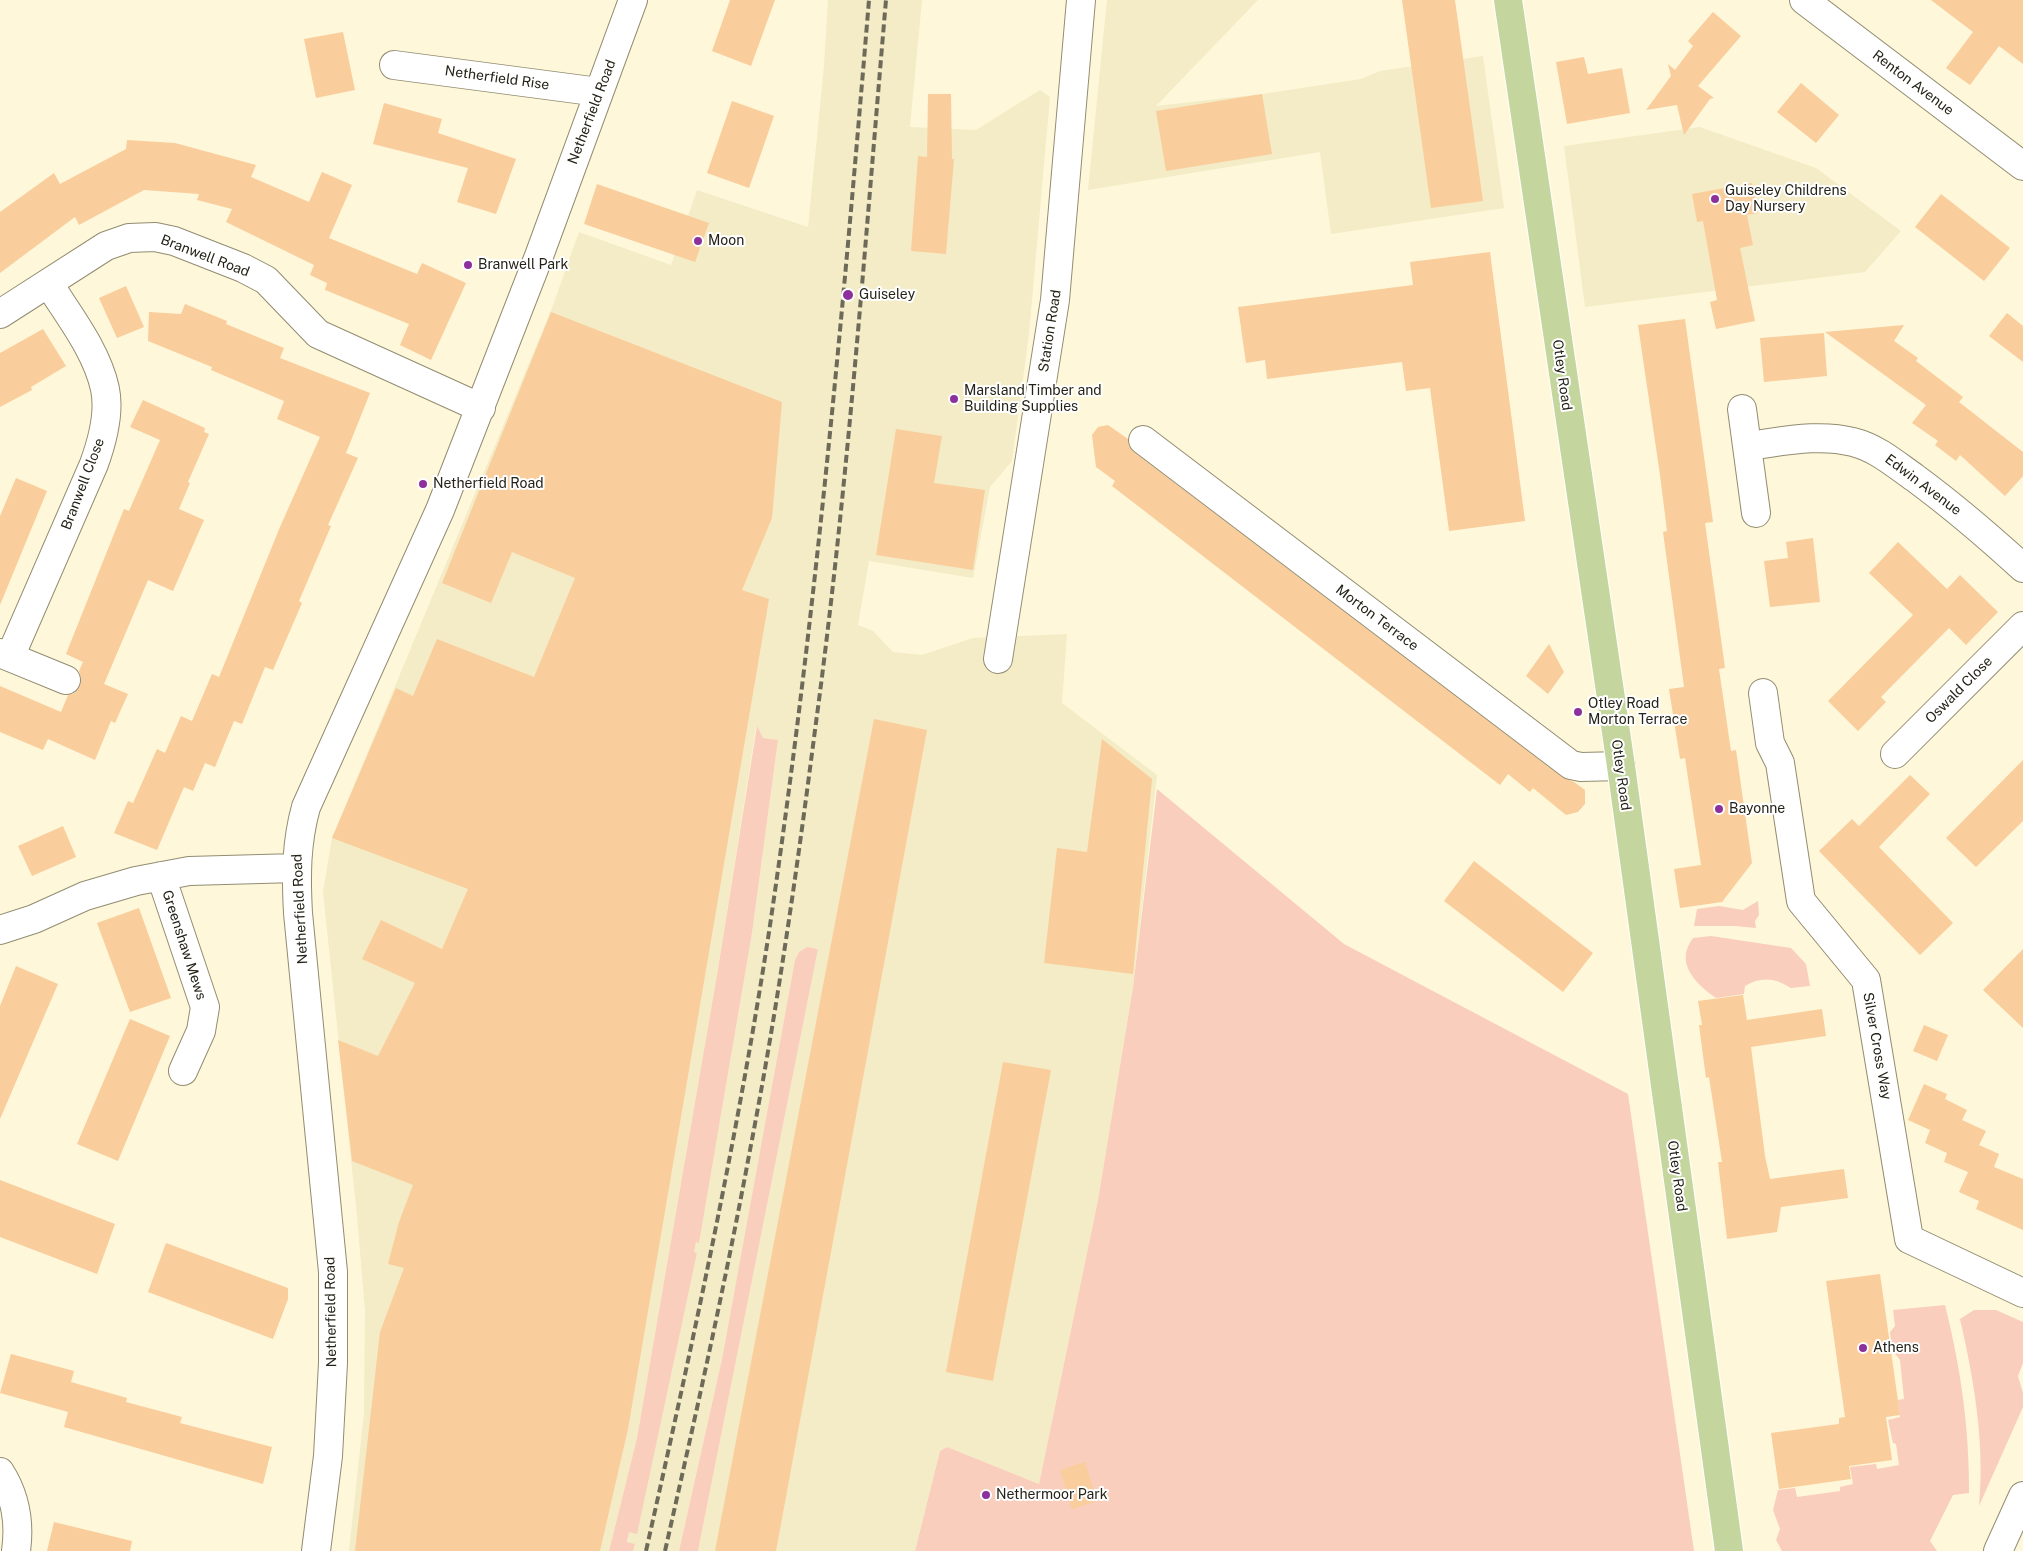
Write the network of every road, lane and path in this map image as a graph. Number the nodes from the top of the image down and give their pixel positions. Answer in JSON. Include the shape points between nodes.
{"nodes":[{"id":1,"x":633,"y":0,"type":"edge"},
{"id":2,"x":1081,"y":0,"type":"edge"},
{"id":3,"x":1508,"y":0,"type":"edge"},
{"id":4,"x":1804,"y":0,"type":"edge"},
{"id":5,"x":394,"y":64,"type":"dead end"},
{"id":6,"x":600,"y":92,"type":"junction"},
{"id":7,"x":2023,"y":166,"type":"edge"},
{"id":8,"x":49,"y":284,"type":"junction"},
{"id":9,"x":0,"y":314,"type":"edge"},
{"id":10,"x":481,"y":408,"type":"junction"},
{"id":11,"x":1742,"y":409,"type":"dead end"},
{"id":12,"x":1143,"y":440,"type":"dead end"},
{"id":13,"x":1747,"y":446,"type":"junction"},
{"id":14,"x":1756,"y":513,"type":"dead end"},
{"id":15,"x":2023,"y":568,"type":"edge"},
{"id":16,"x":2023,"y":626,"type":"edge"},
{"id":17,"x":5,"y":655,"type":"edge"},
{"id":18,"x":998,"y":659,"type":"dead end"},
{"id":19,"x":66,"y":680,"type":"dead end"},
{"id":20,"x":1763,"y":693,"type":"dead end"},
{"id":21,"x":1895,"y":754,"type":"dead end"},
{"id":22,"x":1621,"y":766,"type":"junction"},
{"id":23,"x":296,"y":868,"type":"junction"},
{"id":24,"x":161,"y":876,"type":"junction"},
{"id":25,"x":0,"y":930,"type":"edge"},
{"id":26,"x":183,"y":1072,"type":"dead end"},
{"id":27,"x":2023,"y":1294,"type":"edge"},
{"id":28,"x":0,"y":1472,"type":"edge"},
{"id":29,"x":2023,"y":1496,"type":"edge"},
{"id":30,"x":16,"y":1551,"type":"edge"},
{"id":31,"x":316,"y":1551,"type":"edge"},
{"id":32,"x":1729,"y":1551,"type":"edge"},
{"id":33,"x":1998,"y":1551,"type":"edge"}],
"edges":[{"from":1,"to":6,"type":"street","name":"Netherfield Road"},
{"from":2,"to":18,"type":"street","name":"Station Road","via":[[1056,300]]},
{"from":3,"to":22,"type":"main road","name":"Otley Road"},
{"from":4,"to":7,"type":"street","name":"Renton Avenue"},
{"from":5,"to":6,"type":"street","name":"Netherfield Rise"},
{"from":6,"to":10,"type":"street","name":"Netherfield Road"},
{"from":8,"to":9,"type":"street","name":"Branwell Road"},
{"from":8,"to":10,"type":"street","name":"Branwell Road","via":[[106,246],[155,236],[174,241],[266,280],[308,326],[332,342]]},
{"from":8,"to":17,"type":"street","name":"Branwell Close","via":[[96,363],[106,390],[105,423],[94,464]]},
{"from":10,"to":23,"type":"street","name":"Netherfield Road","via":[[440,510],[306,807],[299,834]]},
{"from":11,"to":13,"type":"street"},
{"from":12,"to":22,"type":"street","name":"Morton Terrace","via":[[1570,764],[1581,767]]},
{"from":13,"to":14,"type":"street"},
{"from":13,"to":15,"type":"street","name":"Edwin Avenue","via":[[1828,438],[1853,442],[1879,452],[1982,531]]},
{"from":16,"to":21,"type":"street","name":"Oswald Close"},
{"from":17,"to":19,"type":"street","name":"Branwell Close"},
{"from":20,"to":27,"type":"street","name":"Silver Cross Way","via":[[1770,743],[1780,763],[1801,900],[1866,980],[1909,1239]]},
{"from":22,"to":32,"type":"main road","name":"Otley Road"},
{"from":23,"to":24,"type":"street","via":[[189,871]]},
{"from":23,"to":31,"type":"street","name":"Netherfield Road","via":[[333,1272],[328,1456]]},
{"from":24,"to":25,"type":"street","via":[[85,896],[34,920]]},
{"from":24,"to":26,"type":"street","name":"Greenshaw Mews","via":[[205,1007],[201,1031]]},
{"from":28,"to":30,"type":"street","via":[[10,1488],[17,1512],[19,1534]]},
{"from":29,"to":33,"type":"street"}]}
